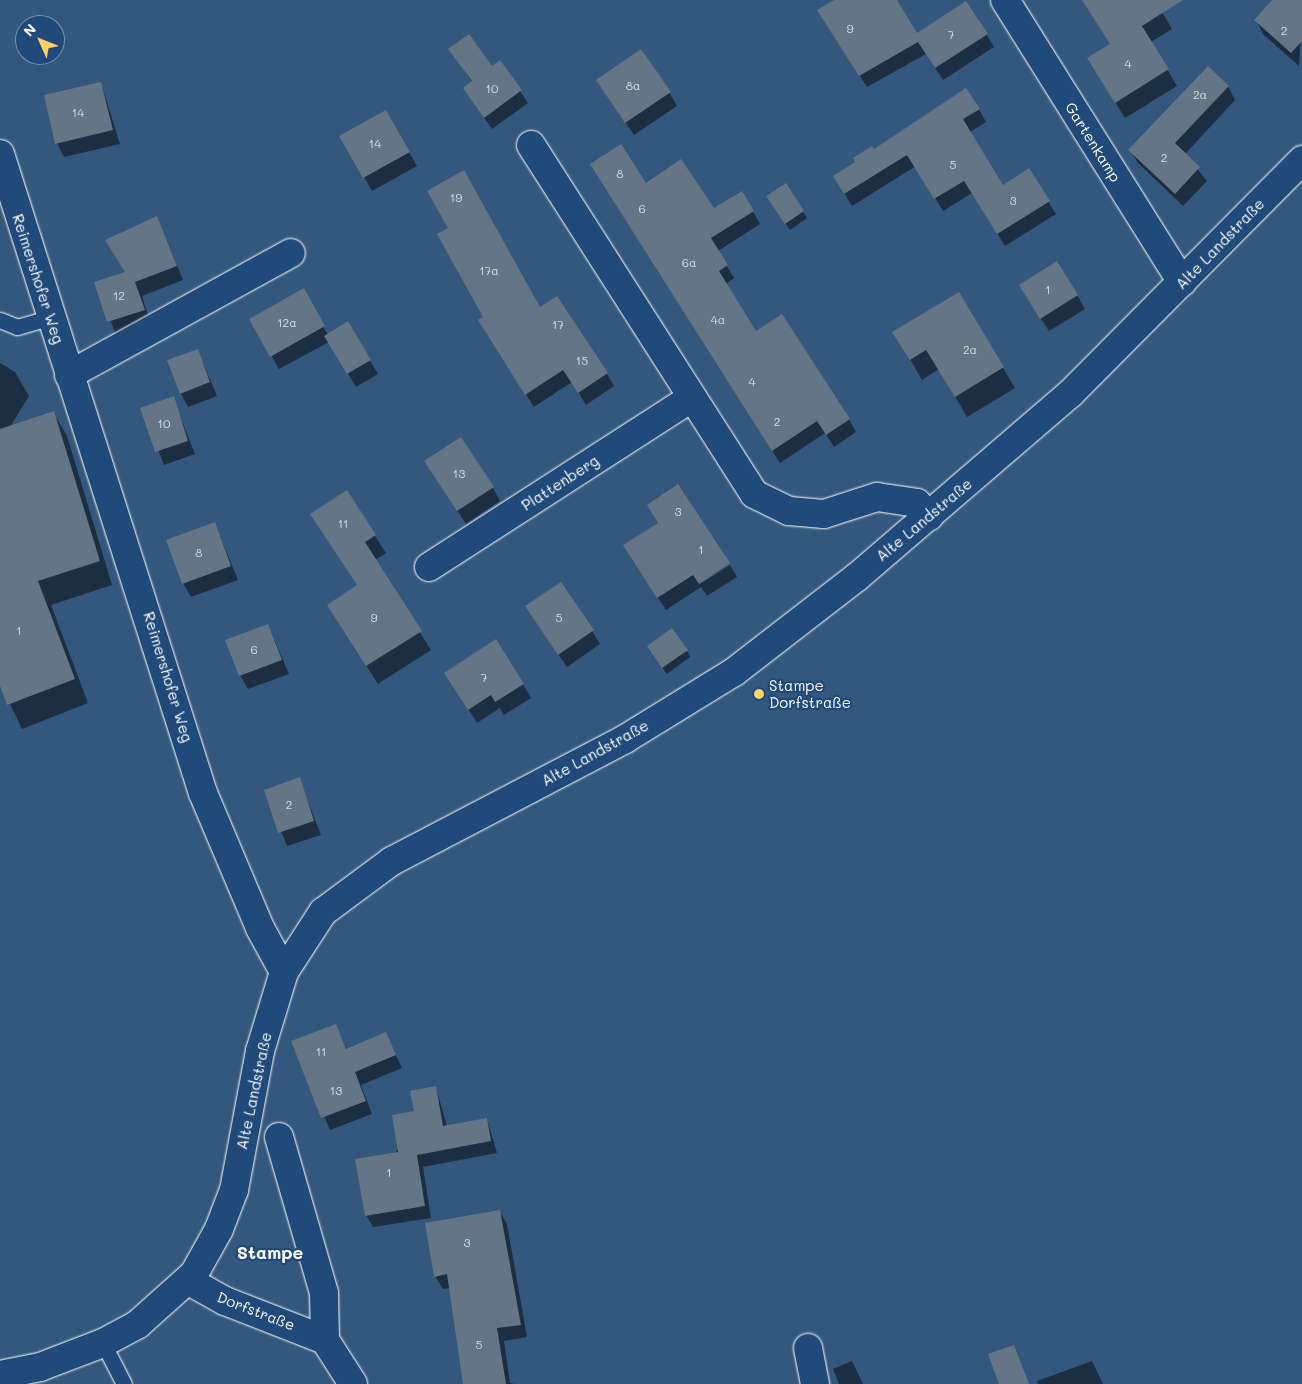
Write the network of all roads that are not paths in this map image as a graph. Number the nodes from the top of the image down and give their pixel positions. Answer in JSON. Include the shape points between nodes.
{"nodes":[{"id":1,"x":1005,"y":0,"type":"edge"},
{"id":2,"x":531,"y":145,"type":"dead end"},
{"id":3,"x":0,"y":154,"type":"edge"},
{"id":4,"x":1302,"y":160,"type":"edge"},
{"id":5,"x":291,"y":253,"type":"dead end"},
{"id":6,"x":1182,"y":282,"type":"junction"},
{"id":7,"x":50,"y":318,"type":"junction"},
{"id":8,"x":0,"y":320,"type":"edge"},
{"id":9,"x":69,"y":375,"type":"junction"},
{"id":10,"x":691,"y":398,"type":"junction"},
{"id":11,"x":929,"y":516,"type":"junction"},
{"id":12,"x":429,"y":567,"type":"dead end"},
{"id":13,"x":284,"y":972,"type":"junction"},
{"id":14,"x":279,"y":1137,"type":"dead end"},
{"id":15,"x":189,"y":1281,"type":"junction"},
{"id":16,"x":325,"y":1340,"type":"junction"},
{"id":17,"x":103,"y":1343,"type":"junction"},
{"id":18,"x":808,"y":1348,"type":"dead end"},
{"id":19,"x":0,"y":1375,"type":"edge"},
{"id":20,"x":124,"y":1384,"type":"edge"},
{"id":21,"x":353,"y":1384,"type":"edge"},
{"id":22,"x":815,"y":1384,"type":"edge"}],
"edges":[{"from":1,"to":6,"type":"street","name":"Gartenkamp"},
{"from":2,"to":10,"type":"street"},
{"from":3,"to":7,"type":"street","name":"Reimershofer Weg"},
{"from":4,"to":6,"type":"street","name":"Alte Landstraße"},
{"from":5,"to":9,"type":"street"},
{"from":6,"to":11,"type":"street","name":"Alte Landstraße","via":[[1070,394]]},
{"from":7,"to":8,"type":"lane","via":[[17,327]]},
{"from":7,"to":9,"type":"street","name":"Reimershofer Weg"},
{"from":9,"to":13,"type":"street","name":"Reimershofer Weg","via":[[203,792],[260,928]]},
{"from":10,"to":11,"type":"street","via":[[754,494],[789,511],[824,514],[877,497],[917,503]]},
{"from":10,"to":12,"type":"street","name":"Plattenberg"},
{"from":11,"to":13,"type":"street","name":"Alte Landstraße","via":[[734,672],[625,739],[392,861],[323,912]]},
{"from":13,"to":15,"type":"street","name":"Alte Landstraße","via":[[260,1052],[234,1190],[219,1229]]},
{"from":14,"to":16,"type":"street","via":[[324,1294]]},
{"from":15,"to":16,"type":"street","name":"Dorfstraße","via":[[225,1301]]},
{"from":15,"to":17,"type":"street","name":"Alte Landstraße","via":[[138,1324]]},
{"from":16,"to":21,"type":"street"},
{"from":17,"to":19,"type":"street","name":"Alte Landstraße","via":[[40,1367]]},
{"from":17,"to":20,"type":"lane"},
{"from":18,"to":22,"type":"street"}]}
